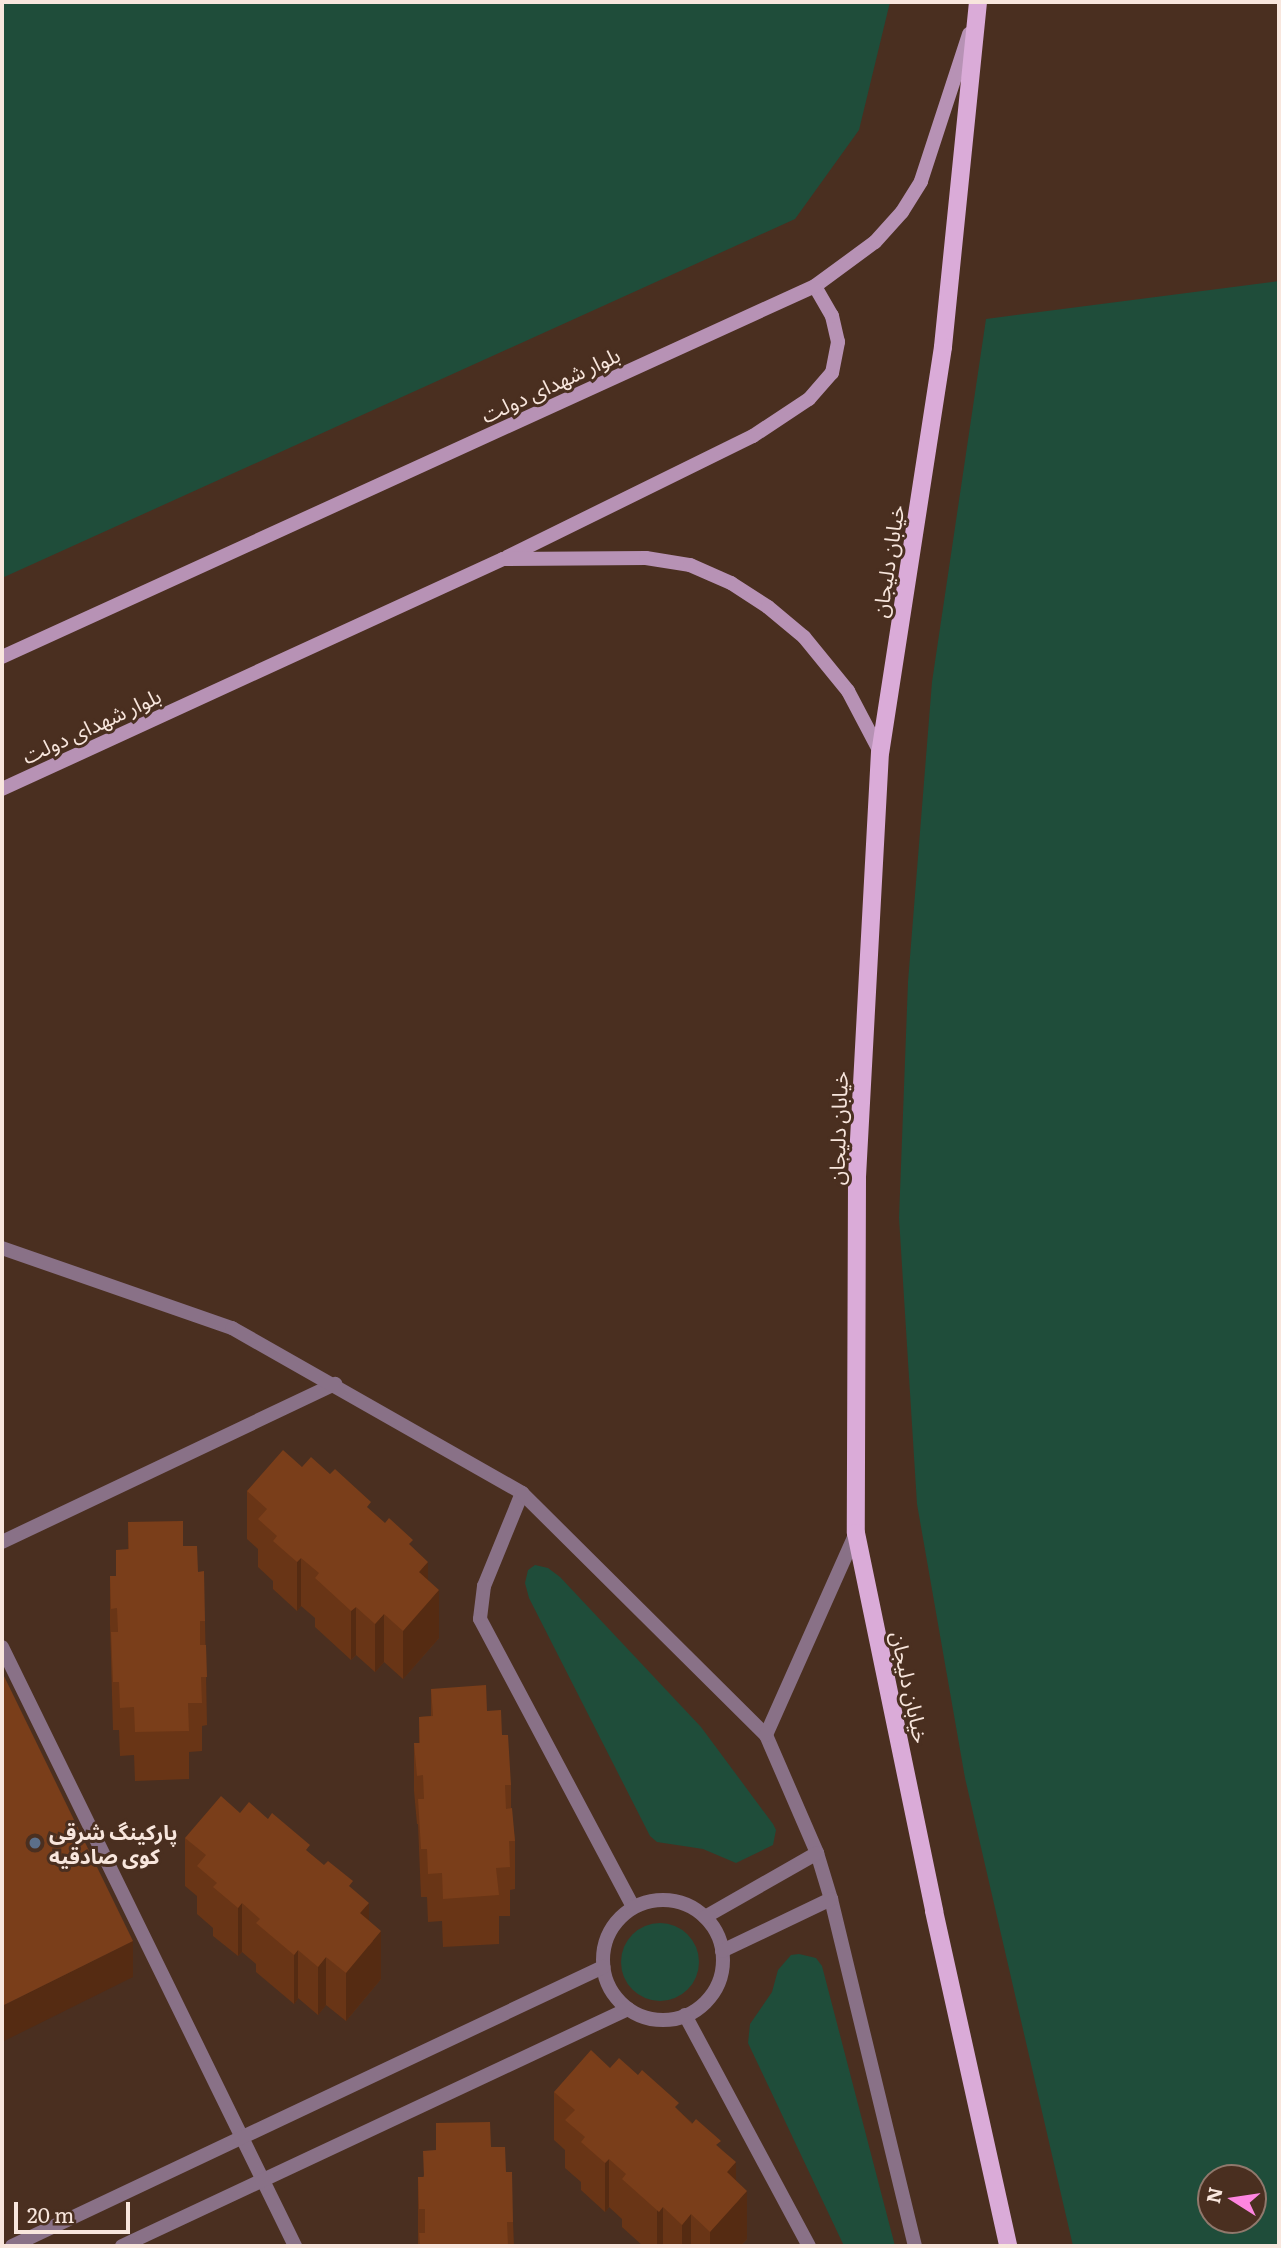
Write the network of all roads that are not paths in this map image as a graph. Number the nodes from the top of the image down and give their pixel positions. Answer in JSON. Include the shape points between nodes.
{"nodes":[{"id":1,"x":978,"y":6,"type":"edge"},
{"id":2,"x":815,"y":286,"type":"junction"},
{"id":3,"x":503,"y":559,"type":"junction"},
{"id":4,"x":2,"y":657,"type":"edge"},
{"id":5,"x":880,"y":752,"type":"junction"},
{"id":6,"x":2,"y":789,"type":"edge"},
{"id":7,"x":2,"y":1248,"type":"edge"},
{"id":8,"x":335,"y":1384,"type":"junction"},
{"id":9,"x":522,"y":1493,"type":"junction"},
{"id":10,"x":856,"y":1533,"type":"junction"},
{"id":11,"x":2,"y":1542,"type":"edge"},
{"id":12,"x":2,"y":1647,"type":"edge"},
{"id":13,"x":766,"y":1735,"type":"junction"},
{"id":14,"x":817,"y":1853,"type":"junction"},
{"id":15,"x":831,"y":1899,"type":"junction"},
{"id":16,"x":633,"y":1908,"type":"junction"},
{"id":17,"x":705,"y":1917,"type":"junction"},
{"id":18,"x":722,"y":1951,"type":"junction"},
{"id":19,"x":603,"y":1967,"type":"junction"},
{"id":20,"x":628,"y":2009,"type":"junction"},
{"id":21,"x":685,"y":2015,"type":"junction"},
{"id":22,"x":242,"y":2138,"type":"junction"},
{"id":23,"x":262,"y":2180,"type":"junction"},
{"id":24,"x":12,"y":2246,"type":"edge"},
{"id":25,"x":122,"y":2246,"type":"edge"},
{"id":26,"x":295,"y":2246,"type":"edge"},
{"id":27,"x":808,"y":2246,"type":"edge"},
{"id":28,"x":915,"y":2246,"type":"edge"},
{"id":29,"x":1009,"y":2246,"type":"edge"}],
"edges":[{"from":1,"to":2,"type":"main road","name":"بلوار شهدای دولت","via":[[921,181],[875,242]]},
{"from":1,"to":5,"type":"main road","name":"خیابان دلیجان","via":[[943,347]]},
{"from":2,"to":3,"type":"main road","via":[[832,316],[838,342],[832,373],[809,399],[753,436]]},
{"from":2,"to":4,"type":"main road","name":"بلوار شهدای دولت"},
{"from":3,"to":5,"type":"main road","name":"بلوار شهدای دولت","via":[[646,558],[690,565],[731,583],[804,637],[848,691]]},
{"from":3,"to":6,"type":"main road","name":"بلوار شهدای دولت"},
{"from":5,"to":10,"type":"main road","name":"خیابان دلیجان","via":[[858,1179]]},
{"from":7,"to":8,"type":"street","via":[[232,1328]]},
{"from":8,"to":9,"type":"street"},
{"from":8,"to":11,"type":"street"},
{"from":9,"to":13,"type":"street"},
{"from":9,"to":16,"type":"street","via":[[484,1586],[480,1619]]},
{"from":10,"to":13,"type":"street"},
{"from":10,"to":29,"type":"main road","name":"خیابان دلیجان"},
{"from":12,"to":22,"type":"street"},
{"from":13,"to":14,"type":"street"},
{"from":14,"to":15,"type":"street"},
{"from":14,"to":17,"type":"street"},
{"from":15,"to":18,"type":"street"},
{"from":15,"to":28,"type":"street"},
{"from":16,"to":17,"type":"street","via":[[652,1900],[671,1900]]},
{"from":16,"to":19,"type":"street","via":[[619,1918],[610,1933]]},
{"from":17,"to":18,"type":"street"},
{"from":18,"to":21,"type":"street","via":[[715,1990]]},
{"from":19,"to":20,"type":"street","via":[[607,1983]]},
{"from":19,"to":22,"type":"street"},
{"from":20,"to":21,"type":"street","via":[[666,2020]]},
{"from":20,"to":23,"type":"street"},
{"from":21,"to":27,"type":"street"},
{"from":22,"to":23,"type":"street"},
{"from":22,"to":24,"type":"street"},
{"from":23,"to":25,"type":"street"},
{"from":23,"to":26,"type":"street"}]}
